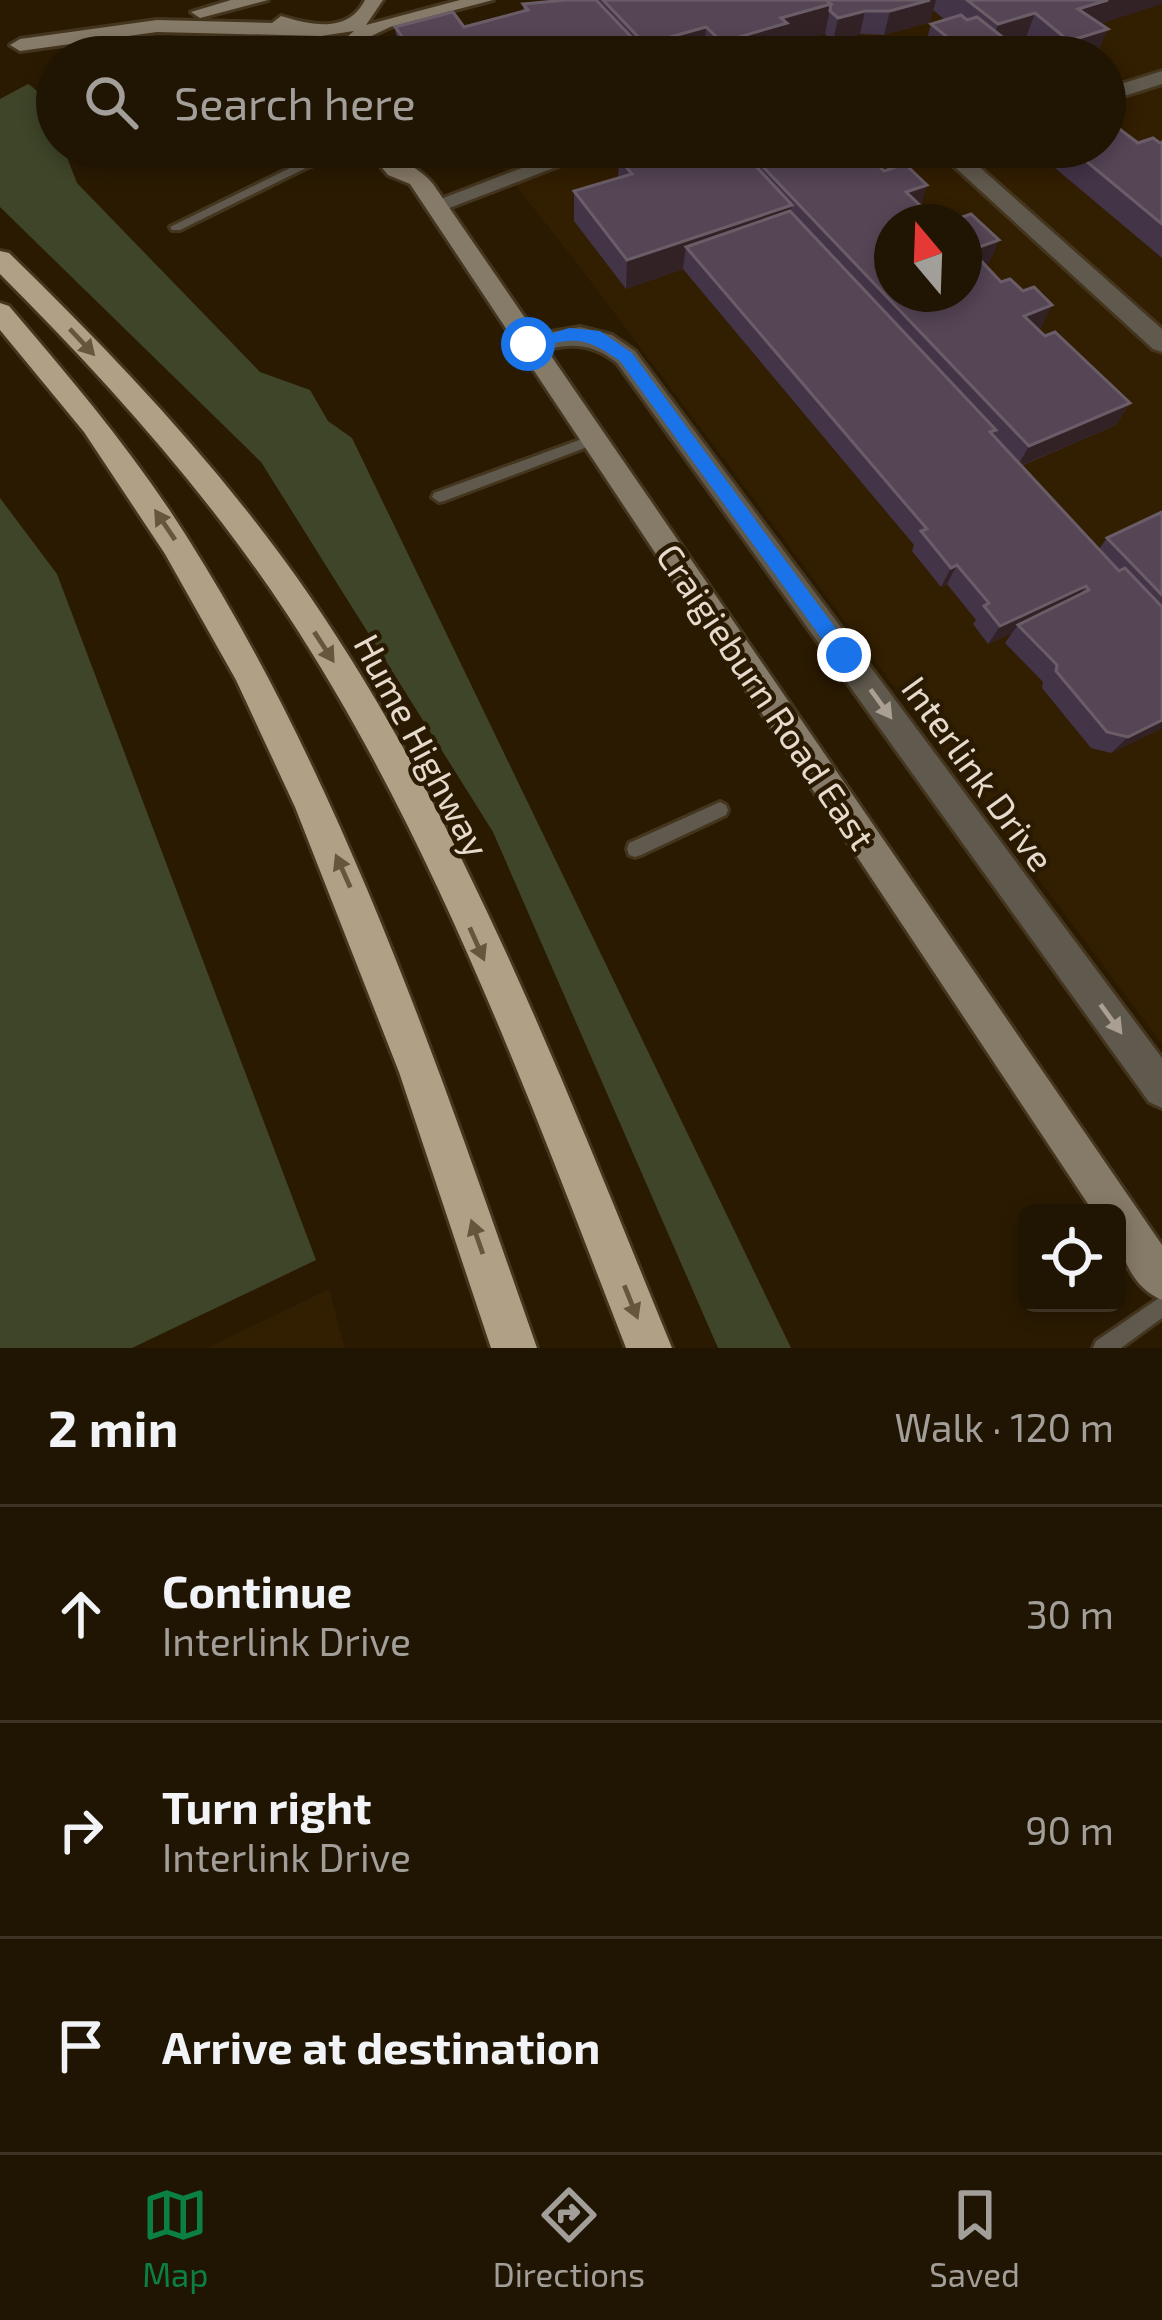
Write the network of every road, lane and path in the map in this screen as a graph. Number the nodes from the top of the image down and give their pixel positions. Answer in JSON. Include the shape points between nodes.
{"nodes":[{"id":1,"x":259,"y":0,"type":"edge"},
{"id":2,"x":272,"y":0,"type":"edge"},
{"id":3,"x":400,"y":0,"type":"edge"},
{"id":4,"x":484,"y":0,"type":"edge"},
{"id":5,"x":371,"y":9,"type":"edge"},
{"id":6,"x":300,"y":29,"type":"junction"},
{"id":7,"x":53,"y":36,"type":"edge"},
{"id":8,"x":87,"y":36,"type":"edge"},
{"id":9,"x":308,"y":36,"type":"edge"},
{"id":10,"x":370,"y":36,"type":"edge"},
{"id":11,"x":1162,"y":77,"type":"edge"},
{"id":12,"x":1126,"y":89,"type":"edge"},
{"id":13,"x":298,"y":168,"type":"edge"},
{"id":14,"x":394,"y":168,"type":"edge"},
{"id":15,"x":421,"y":168,"type":"edge"},
{"id":16,"x":518,"y":168,"type":"edge"},
{"id":17,"x":968,"y":168,"type":"edge"},
{"id":18,"x":426,"y":191,"type":"junction"},
{"id":19,"x":176,"y":226,"type":"dead end"},
{"id":20,"x":0,"y":259,"type":"edge"},
{"id":21,"x":0,"y":313,"type":"edge"},
{"id":22,"x":1162,"y":343,"type":"edge"},
{"id":23,"x":528,"y":344,"type":"junction"},
{"id":24,"x":593,"y":440,"type":"junction"},
{"id":25,"x":439,"y":497,"type":"dead end"},
{"id":26,"x":721,"y":810,"type":"dead end"},
{"id":27,"x":635,"y":850,"type":"dead end"},
{"id":28,"x":1162,"y":1088,"type":"edge"},
{"id":29,"x":1111,"y":1204,"type":"edge"},
{"id":30,"x":1126,"y":1226,"type":"edge"},
{"id":31,"x":1162,"y":1280,"type":"edge"},
{"id":32,"x":1162,"y":1306,"type":"edge"},
{"id":33,"x":514,"y":1348,"type":"edge"},
{"id":34,"x":649,"y":1348,"type":"edge"},
{"id":35,"x":1102,"y":1348,"type":"edge"}],
"edges":[{"from":1,"to":7,"type":"main road"},
{"from":2,"to":6,"type":"main road","via":[[274,16]]},
{"from":3,"to":5,"type":"main road"},
{"from":4,"to":10,"type":"main road","via":[[390,21]]},
{"from":5,"to":6,"type":"main road","via":[[340,28]]},
{"from":6,"to":8,"type":"main road","via":[[135,28]]},
{"from":6,"to":9,"type":"main road"},
{"from":11,"to":12,"type":"street"},
{"from":13,"to":19,"type":"lane"},
{"from":14,"to":18,"type":"main road","name":"Craigieburn Road East"},
{"from":15,"to":18,"type":"main road","name":"Craigieburn Road East"},
{"from":16,"to":18,"type":"street"},
{"from":17,"to":22,"type":"street"},
{"from":18,"to":23,"type":"main road","name":"Craigieburn Road East"},
{"from":20,"to":34,"type":"highway","name":"Hume Highway","one_way":true,"via":[[173,440],[333,661],[436,852],[553,1107]]},
{"from":33,"to":21,"type":"highway","one_way":true,"via":[[350,886],[258,686],[166,526],[74,396]]},
{"from":23,"to":24,"type":"main road","name":"Craigieburn Road East"},
{"from":23,"to":28,"type":"street","name":"Interlink Drive","one_way":true,"via":[[594,335],[626,357]]},
{"from":24,"to":25,"type":"lane"},
{"from":24,"to":29,"type":"main road","name":"Craigieburn Road East"},
{"from":26,"to":27,"type":"lane"},
{"from":30,"to":31,"type":"main road","name":"Craigieburn Road East"},
{"from":32,"to":35,"type":"lane"}]}
